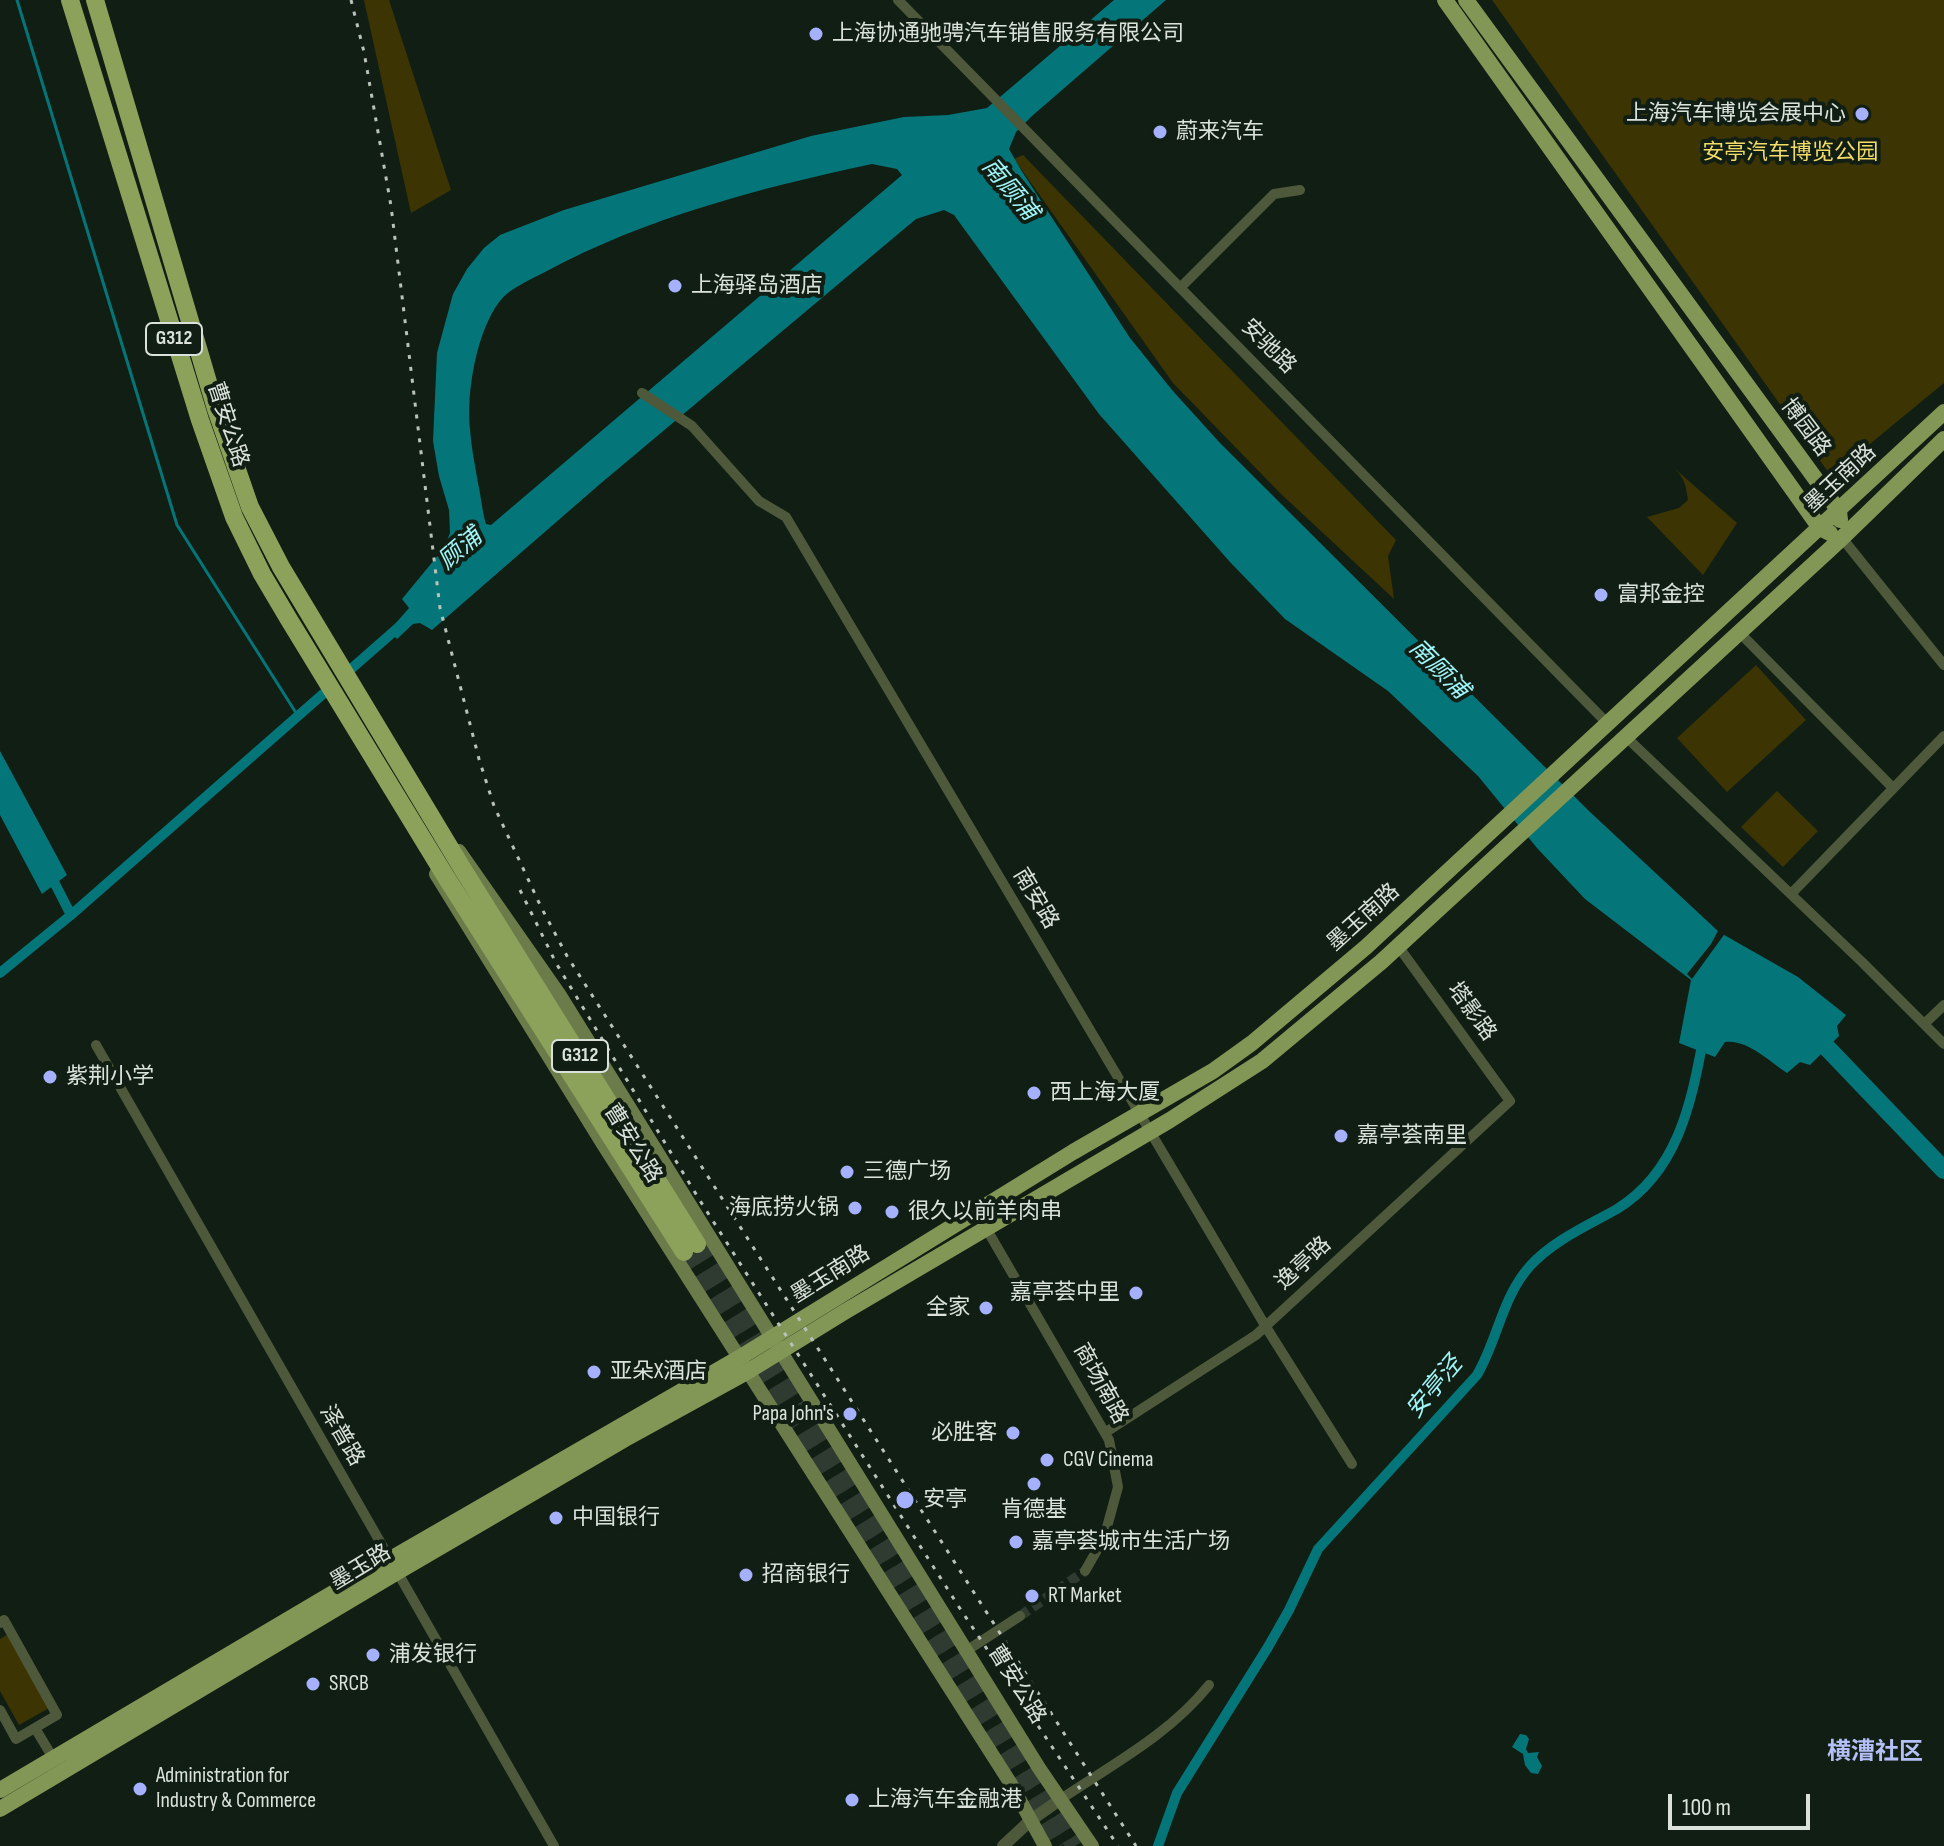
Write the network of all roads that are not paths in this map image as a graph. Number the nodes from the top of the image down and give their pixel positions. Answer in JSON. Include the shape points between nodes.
{"nodes":[{"id":1,"x":70,"y":0,"type":"edge"},
{"id":2,"x":95,"y":0,"type":"edge"},
{"id":3,"x":898,"y":0,"type":"edge"},
{"id":4,"x":1445,"y":0,"type":"edge"},
{"id":5,"x":1466,"y":0,"type":"edge"},
{"id":6,"x":1300,"y":190,"type":"dead end"},
{"id":7,"x":1181,"y":287,"type":"junction"},
{"id":8,"x":642,"y":393,"type":"dead end"},
{"id":9,"x":1944,"y":412,"type":"edge"},
{"id":10,"x":1944,"y":439,"type":"edge"},
{"id":11,"x":1839,"y":511,"type":"junction"},
{"id":12,"x":1820,"y":528,"type":"junction"},
{"id":13,"x":1842,"y":538,"type":"junction"},
{"id":14,"x":1739,"y":632,"type":"junction"},
{"id":15,"x":1944,"y":665,"type":"edge"},
{"id":16,"x":1607,"y":723,"type":"junction"},
{"id":17,"x":1625,"y":736,"type":"junction"},
{"id":18,"x":1944,"y":736,"type":"edge"},
{"id":19,"x":1893,"y":788,"type":"junction"},
{"id":20,"x":434,"y":821,"type":"junction"},
{"id":21,"x":417,"y":829,"type":"junction"},
{"id":22,"x":1791,"y":894,"type":"junction"},
{"id":23,"x":1398,"y":946,"type":"junction"},
{"id":24,"x":1944,"y":1005,"type":"edge"},
{"id":25,"x":1924,"y":1024,"type":"junction"},
{"id":26,"x":1944,"y":1044,"type":"edge"},
{"id":27,"x":96,"y":1045,"type":"dead end"},
{"id":28,"x":1510,"y":1101,"type":"joint"},
{"id":29,"x":1140,"y":1115,"type":"junction"},
{"id":30,"x":1150,"y":1131,"type":"junction"},
{"id":31,"x":986,"y":1228,"type":"junction"},
{"id":32,"x":1266,"y":1327,"type":"junction"},
{"id":33,"x":776,"y":1344,"type":"junction"},
{"id":34,"x":743,"y":1365,"type":"junction"},
{"id":35,"x":1106,"y":1432,"type":"junction"},
{"id":36,"x":1352,"y":1464,"type":"dead end"},
{"id":37,"x":392,"y":1566,"type":"junction"},
{"id":38,"x":1085,"y":1571,"type":"tunnel mouth"},
{"id":39,"x":1020,"y":1616,"type":"tunnel mouth"},
{"id":40,"x":0,"y":1623,"type":"edge"},
{"id":41,"x":966,"y":1651,"type":"junction"},
{"id":42,"x":1209,"y":1685,"type":"dead end"},
{"id":43,"x":0,"y":1710,"type":"edge"},
{"id":44,"x":35,"y":1728,"type":"junction"},
{"id":45,"x":53,"y":1758,"type":"junction"},
{"id":46,"x":0,"y":1790,"type":"edge"},
{"id":47,"x":1061,"y":1799,"type":"junction"},
{"id":48,"x":0,"y":1809,"type":"edge"},
{"id":49,"x":1031,"y":1820,"type":"junction"},
{"id":50,"x":554,"y":1846,"type":"edge"},
{"id":51,"x":1003,"y":1846,"type":"edge"},
{"id":52,"x":1045,"y":1846,"type":"edge"},
{"id":53,"x":1092,"y":1846,"type":"edge"}],
"edges":[{"from":1,"to":21,"type":"highway","name":"曹安公路","number":"G312","via":[[234,517],[262,574]]},
{"from":2,"to":20,"type":"highway","name":"曹安公路","number":"G312","via":[[250,507]]},
{"from":3,"to":7,"type":"street","name":"安驰路"},
{"from":4,"to":12,"type":"main road","name":"博园路"},
{"from":5,"to":11,"type":"main road","name":"博园路"},
{"from":6,"to":7,"type":"street","via":[[1274,194]]},
{"from":7,"to":16,"type":"street","name":"安驰路"},
{"from":8,"to":29,"type":"street","name":"南安路","via":[[692,426],[759,501],[786,517]]},
{"from":9,"to":11,"type":"main road","name":"墨玉南路"},
{"from":10,"to":13,"type":"main road","name":"墨玉南路"},
{"from":11,"to":12,"type":"main road","name":"墨玉南路"},
{"from":11,"to":13,"type":"main road","name":"博园路"},
{"from":12,"to":13,"type":"main road"},
{"from":12,"to":16,"type":"main road","name":"墨玉南路"},
{"from":13,"to":14,"type":"main road","name":"墨玉南路"},
{"from":13,"to":15,"type":"street"},
{"from":14,"to":17,"type":"main road","name":"墨玉南路"},
{"from":14,"to":19,"type":"street"},
{"from":16,"to":29,"type":"main road","name":"墨玉南路","via":[[1366,947],[1252,1043]]},
{"from":17,"to":22,"type":"street"},
{"from":17,"to":23,"type":"main road","name":"墨玉南路"},
{"from":18,"to":19,"type":"street"},
{"from":19,"to":22,"type":"street"},
{"from":20,"to":21,"type":"highway","name":"曹安公路","number":"G312","via":[[691,1248]]},
{"from":20,"to":33,"type":"main road","name":"曹安公路","via":[[474,868],[559,994]]},
{"from":21,"to":34,"type":"main road","name":"曹安公路","via":[[441,885]]},
{"from":22,"to":25,"type":"street"},
{"from":23,"to":28,"type":"street","name":"塔影路"},
{"from":23,"to":30,"type":"main road","name":"墨玉南路","via":[[1262,1061]]},
{"from":24,"to":25,"type":"street"},
{"from":25,"to":26,"type":"street"},
{"from":27,"to":37,"type":"street","name":"泽普路"},
{"from":28,"to":32,"type":"street","name":"逸亭路"},
{"from":29,"to":30,"type":"street","name":"南安路"},
{"from":29,"to":33,"type":"main road","name":"墨玉南路","via":[[1073,1152]]},
{"from":30,"to":31,"type":"main road","name":"墨玉南路"},
{"from":30,"to":32,"type":"street","name":"南安路"},
{"from":31,"to":33,"type":"main road","name":"墨玉南路"},
{"from":31,"to":35,"type":"street","name":"商场南路"},
{"from":32,"to":35,"type":"street","name":"逸亭路"},
{"from":32,"to":36,"type":"street","name":"南安路"},
{"from":33,"to":34,"type":"main road","name":"墨玉南路"},
{"from":33,"to":41,"type":"main road","name":"曹安公路"},
{"from":34,"to":37,"type":"main road","name":"墨玉路","via":[[625,1439]]},
{"from":34,"to":49,"type":"main road","name":"曹安公路"},
{"from":35,"to":38,"type":"street","name":"商场南路","via":[[1118,1487],[1104,1538]]},
{"from":37,"to":45,"type":"main road","name":"墨玉路"},
{"from":37,"to":48,"type":"main road","name":"墨玉路"},
{"from":37,"to":50,"type":"street","name":"泽普路"},
{"from":39,"to":41,"type":"street"},
{"from":40,"to":44,"type":"street","via":[[4,1620],[57,1715]]},
{"from":41,"to":47,"type":"main road","name":"曹安公路"},
{"from":42,"to":47,"type":"street","via":[[1175,1722]]},
{"from":43,"to":44,"type":"street","via":[[16,1739]]},
{"from":44,"to":45,"type":"street"},
{"from":45,"to":46,"type":"main road","name":"墨玉路"},
{"from":47,"to":49,"type":"street"},
{"from":47,"to":53,"type":"main road","name":"曹安公路"},
{"from":49,"to":51,"type":"street"},
{"from":49,"to":52,"type":"main road"}]}
